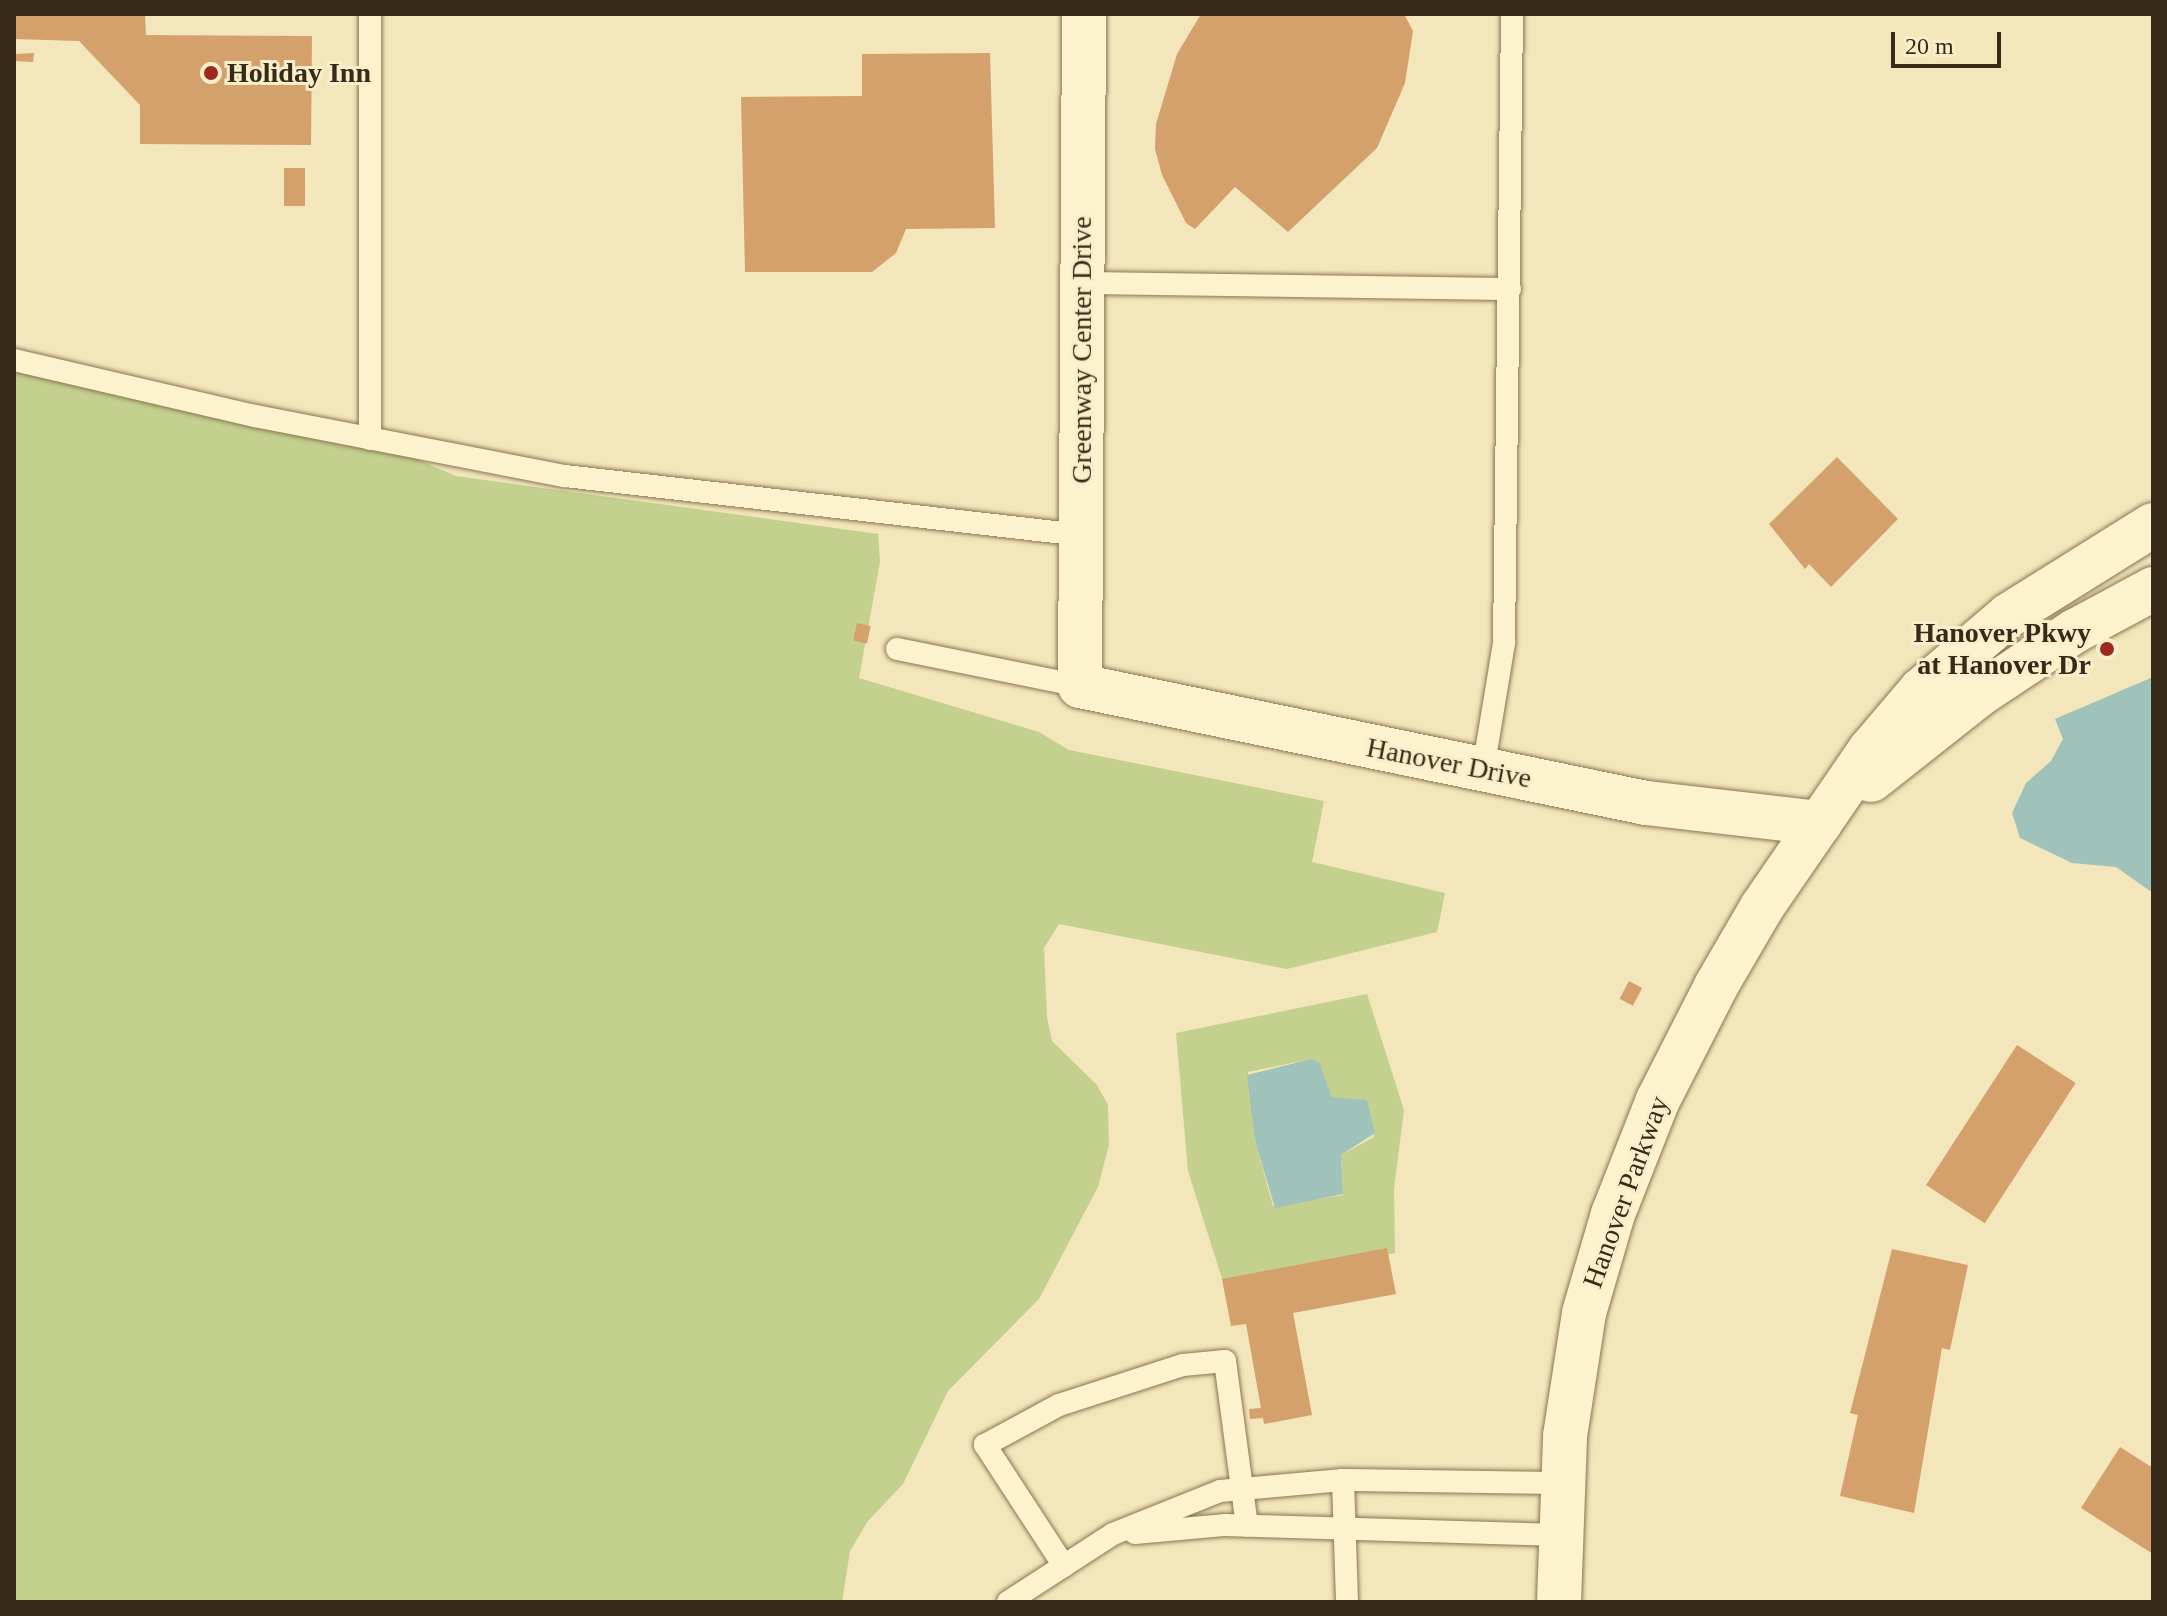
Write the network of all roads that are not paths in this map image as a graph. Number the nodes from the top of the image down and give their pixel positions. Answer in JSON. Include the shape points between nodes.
{"nodes":[{"id":1,"x":370,"y":14,"type":"edge"},
{"id":2,"x":1084,"y":14,"type":"edge"},
{"id":3,"x":1512,"y":14,"type":"edge"},
{"id":4,"x":1082,"y":283,"type":"junction"},
{"id":5,"x":1510,"y":289,"type":"junction"},
{"id":6,"x":14,"y":360,"type":"edge"},
{"id":7,"x":370,"y":439,"type":"junction"},
{"id":8,"x":2153,"y":525,"type":"edge"},
{"id":9,"x":1081,"y":535,"type":"junction"},
{"id":10,"x":2153,"y":589,"type":"edge"},
{"id":11,"x":897,"y":649,"type":"dead end"},
{"id":12,"x":1080,"y":686,"type":"junction"},
{"id":13,"x":1483,"y":770,"type":"junction"},
{"id":14,"x":1820,"y":823,"type":"junction"},
{"id":15,"x":1343,"y":1480,"type":"junction"},
{"id":16,"x":1561,"y":1483,"type":"junction"},
{"id":17,"x":1244,"y":1489,"type":"junction"},
{"id":18,"x":1247,"y":1526,"type":"junction"},
{"id":19,"x":1347,"y":1529,"type":"junction"},
{"id":20,"x":1113,"y":1534,"type":"junction"},
{"id":21,"x":1559,"y":1535,"type":"junction"},
{"id":22,"x":1064,"y":1566,"type":"junction"},
{"id":23,"x":1008,"y":1602,"type":"edge"},
{"id":24,"x":1347,"y":1602,"type":"edge"},
{"id":25,"x":1559,"y":1602,"type":"edge"}],
"edges":[{"from":1,"to":7,"type":"lane"},
{"from":2,"to":4,"type":"street","name":"Greenway Center Drive"},
{"from":3,"to":5,"type":"lane"},
{"from":4,"to":5,"type":"lane"},
{"from":4,"to":9,"type":"street","name":"Greenway Center Drive"},
{"from":5,"to":13,"type":"lane","via":[[1504,643]]},
{"from":6,"to":7,"type":"lane"},
{"from":7,"to":9,"type":"lane","via":[[565,476]]},
{"from":8,"to":14,"type":"street","name":"Hanover Parkway","via":[[2009,615],[1921,690],[1870,750]]},
{"from":9,"to":12,"type":"street","name":"Greenway Center Drive"},
{"from":10,"to":14,"type":"street","name":"Hanover Parkway","via":[[2075,631],[1980,694]]},
{"from":11,"to":12,"type":"lane"},
{"from":12,"to":13,"type":"street","name":"Hanover Drive"},
{"from":13,"to":14,"type":"street","name":"Hanover Drive","via":[[1741,818]]},
{"from":14,"to":16,"type":"street","name":"Hanover Parkway","via":[[1716,986],[1638,1150],[1584,1313]]},
{"from":15,"to":16,"type":"lane"},
{"from":15,"to":17,"type":"lane"},
{"from":15,"to":19,"type":"lane"},
{"from":16,"to":21,"type":"street","name":"Hanover Parkway"},
{"from":17,"to":18,"type":"lane"},
{"from":17,"to":20,"type":"lane","via":[[1220,1491]]},
{"from":17,"to":22,"type":"lane","via":[[1225,1361],[1183,1365],[1059,1405],[985,1445]]},
{"from":18,"to":19,"type":"lane"},
{"from":18,"to":20,"type":"lane"},
{"from":19,"to":21,"type":"lane"},
{"from":19,"to":24,"type":"lane"},
{"from":20,"to":22,"type":"lane"},
{"from":21,"to":25,"type":"street","name":"Hanover Parkway"},
{"from":22,"to":23,"type":"lane"}]}
